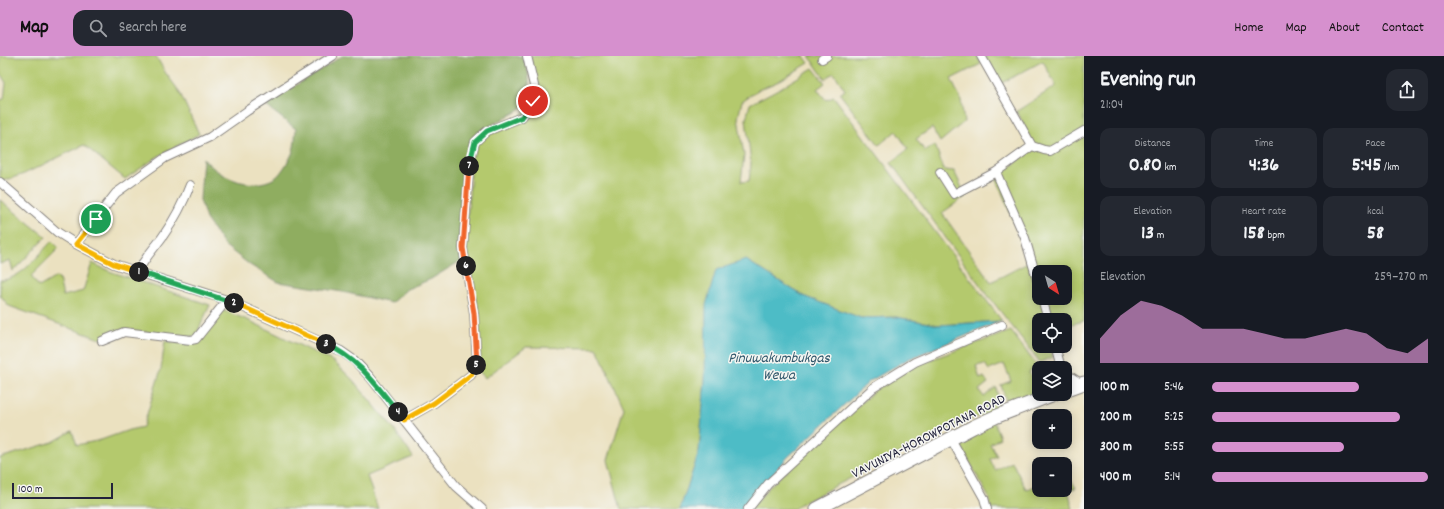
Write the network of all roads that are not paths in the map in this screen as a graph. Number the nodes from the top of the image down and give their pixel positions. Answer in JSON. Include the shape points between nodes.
{"nodes":[{"id":1,"x":333,"y":56,"type":"edge"},
{"id":2,"x":527,"y":56,"type":"edge"},
{"id":3,"x":981,"y":56,"type":"edge"},
{"id":4,"x":1084,"y":131,"type":"edge"},
{"id":5,"x":1032,"y":146,"type":"junction"},
{"id":6,"x":940,"y":172,"type":"dead end"},
{"id":7,"x":996,"y":172,"type":"junction"},
{"id":8,"x":0,"y":182,"type":"edge"},
{"id":9,"x":190,"y":184,"type":"dead end"},
{"id":10,"x":76,"y":244,"type":"junction"},
{"id":11,"x":1033,"y":265,"type":"edge"},
{"id":12,"x":138,"y":272,"type":"junction"},
{"id":13,"x":227,"y":300,"type":"junction"},
{"id":14,"x":1002,"y":325,"type":"dead end"},
{"id":15,"x":102,"y":341,"type":"dead end"},
{"id":16,"x":1072,"y":377,"type":"edge"},
{"id":17,"x":1083,"y":383,"type":"edge"},
{"id":18,"x":1072,"y":387,"type":"edge"},
{"id":19,"x":1035,"y":401,"type":"edge"},
{"id":20,"x":404,"y":420,"type":"junction"},
{"id":21,"x":951,"y":439,"type":"junction"},
{"id":22,"x":482,"y":509,"type":"edge"},
{"id":23,"x":748,"y":509,"type":"edge"},
{"id":24,"x":817,"y":509,"type":"edge"},
{"id":25,"x":987,"y":509,"type":"edge"}],
"edges":[{"from":1,"to":10,"type":"street","via":[[210,137],[165,158],[116,193]]},
{"from":2,"to":20,"type":"street","via":[[536,94],[533,101],[522,117],[487,131],[475,142],[470,159],[463,248],[474,313],[477,363],[471,375],[434,403]]},
{"from":3,"to":5,"type":"street"},
{"from":4,"to":5,"type":"street","via":[[1050,151]]},
{"from":5,"to":7,"type":"street"},
{"from":6,"to":7,"type":"street","via":[[954,194]]},
{"from":7,"to":11,"type":"street","via":[[1025,238]]},
{"from":8,"to":10,"type":"street","via":[[57,232]]},
{"from":9,"to":12,"type":"street","via":[[181,208]]},
{"from":10,"to":12,"type":"street","via":[[114,264]]},
{"from":12,"to":13,"type":"street"},
{"from":13,"to":15,"type":"street","via":[[196,339],[124,332]]},
{"from":13,"to":20,"type":"street","via":[[341,351],[370,377]]},
{"from":14,"to":23,"type":"street","via":[[915,362],[873,388],[768,484]]},
{"from":16,"to":17,"type":"street"},
{"from":17,"to":18,"type":"highway"},
{"from":19,"to":21,"type":"highway","name":"VAVUNIYA-HOROWPOTANA ROAD","via":[[995,416]]},
{"from":20,"to":22,"type":"street","via":[[456,486]]},
{"from":21,"to":24,"type":"highway","name":"VAVUNIYA-HOROWPOTANA ROAD"},
{"from":21,"to":25,"type":"street","via":[[984,498]]}]}
